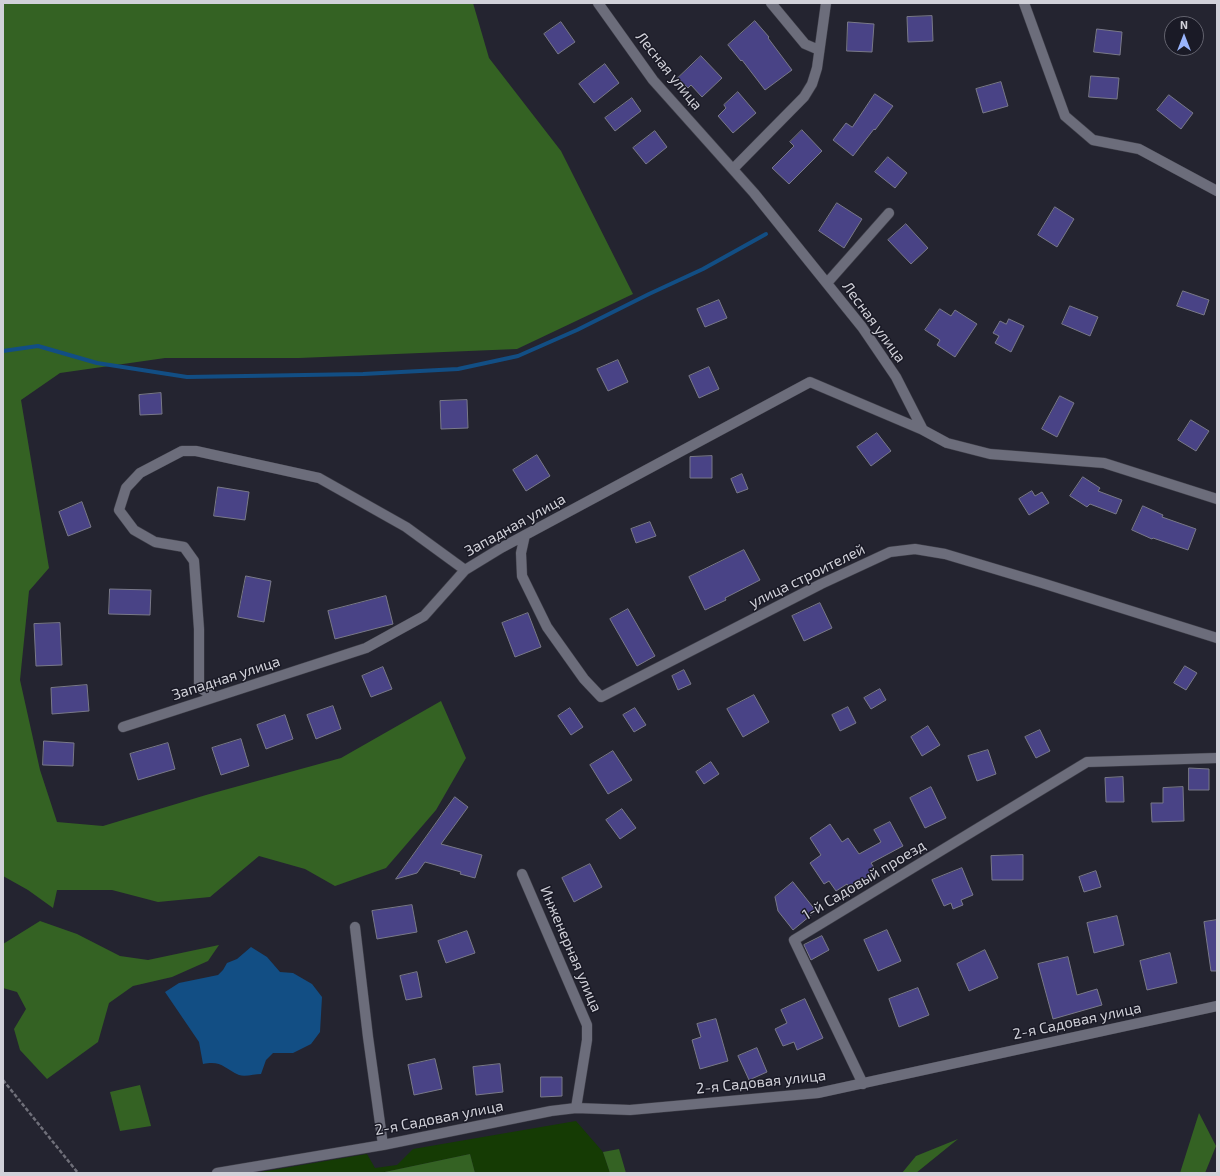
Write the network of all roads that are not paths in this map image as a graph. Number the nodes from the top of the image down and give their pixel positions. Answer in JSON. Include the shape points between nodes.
{"nodes":[{"id":1,"x":598,"y":3,"type":"edge"},
{"id":2,"x":772,"y":3,"type":"edge"},
{"id":3,"x":826,"y":3,"type":"edge"},
{"id":4,"x":1024,"y":3,"type":"edge"},
{"id":5,"x":819,"y":50,"type":"junction"},
{"id":6,"x":733,"y":170,"type":"junction"},
{"id":7,"x":1217,"y":191,"type":"edge"},
{"id":8,"x":889,"y":213,"type":"dead end"},
{"id":9,"x":827,"y":283,"type":"junction"},
{"id":10,"x":923,"y":430,"type":"junction"},
{"id":11,"x":1217,"y":498,"type":"edge"},
{"id":12,"x":525,"y":535,"type":"junction"},
{"id":13,"x":465,"y":570,"type":"junction"},
{"id":14,"x":1217,"y":638,"type":"edge"},
{"id":15,"x":214,"y":697,"type":"junction"},
{"id":16,"x":123,"y":727,"type":"dead end"},
{"id":17,"x":1217,"y":758,"type":"edge"},
{"id":18,"x":522,"y":874,"type":"dead end"},
{"id":19,"x":356,"y":927,"type":"dead end"},
{"id":20,"x":1217,"y":1006,"type":"edge"},
{"id":21,"x":863,"y":1084,"type":"junction"},
{"id":22,"x":576,"y":1108,"type":"junction"},
{"id":23,"x":383,"y":1145,"type":"junction"},
{"id":24,"x":217,"y":1173,"type":"edge"}],
"edges":[{"from":1,"to":6,"type":"street","name":"Лесная улица","via":[[653,80]]},
{"from":2,"to":5,"type":"street","via":[[805,44]]},
{"from":3,"to":5,"type":"street"},
{"from":4,"to":7,"type":"street","via":[[1066,116],[1093,140],[1139,149]]},
{"from":5,"to":6,"type":"street","via":[[812,84],[804,97]]},
{"from":6,"to":9,"type":"street","name":"Лесная улица"},
{"from":8,"to":9,"type":"street"},
{"from":9,"to":10,"type":"street","name":"Лесная улица","via":[[862,327],[896,377]]},
{"from":10,"to":11,"type":"street","via":[[947,444],[990,454],[1104,464]]},
{"from":10,"to":12,"type":"street","name":"Западная улица","via":[[810,382]]},
{"from":12,"to":13,"type":"street","name":"Западная улица"},
{"from":12,"to":14,"type":"street","name":"улица строителей","via":[[521,553],[522,576],[547,627],[584,679],[601,698],[821,584],[890,552],[915,549],[945,554],[1064,589]]},
{"from":13,"to":15,"type":"street","name":"Западная улица","via":[[424,616],[366,648]]},
{"from":13,"to":15,"type":"street","via":[[406,527],[319,478],[182,451],[140,473],[126,488],[119,510],[134,530],[154,542],[184,547],[194,561],[199,629],[199,687]]},
{"from":15,"to":16,"type":"street","name":"Западная улица"},
{"from":17,"to":21,"type":"street","name":"1-й Садовый проезд","via":[[1087,762],[794,940]]},
{"from":18,"to":22,"type":"street","name":"Инженерная улица","via":[[587,1025]]},
{"from":19,"to":23,"type":"street"},
{"from":20,"to":21,"type":"street","name":"2-я Садовая улица"},
{"from":21,"to":22,"type":"street","name":"2-я Садовая улица","via":[[818,1093],[630,1110]]},
{"from":22,"to":23,"type":"street","name":"2-я Садовая улица"},
{"from":23,"to":24,"type":"street","name":"2-я Садовая улица"}]}
